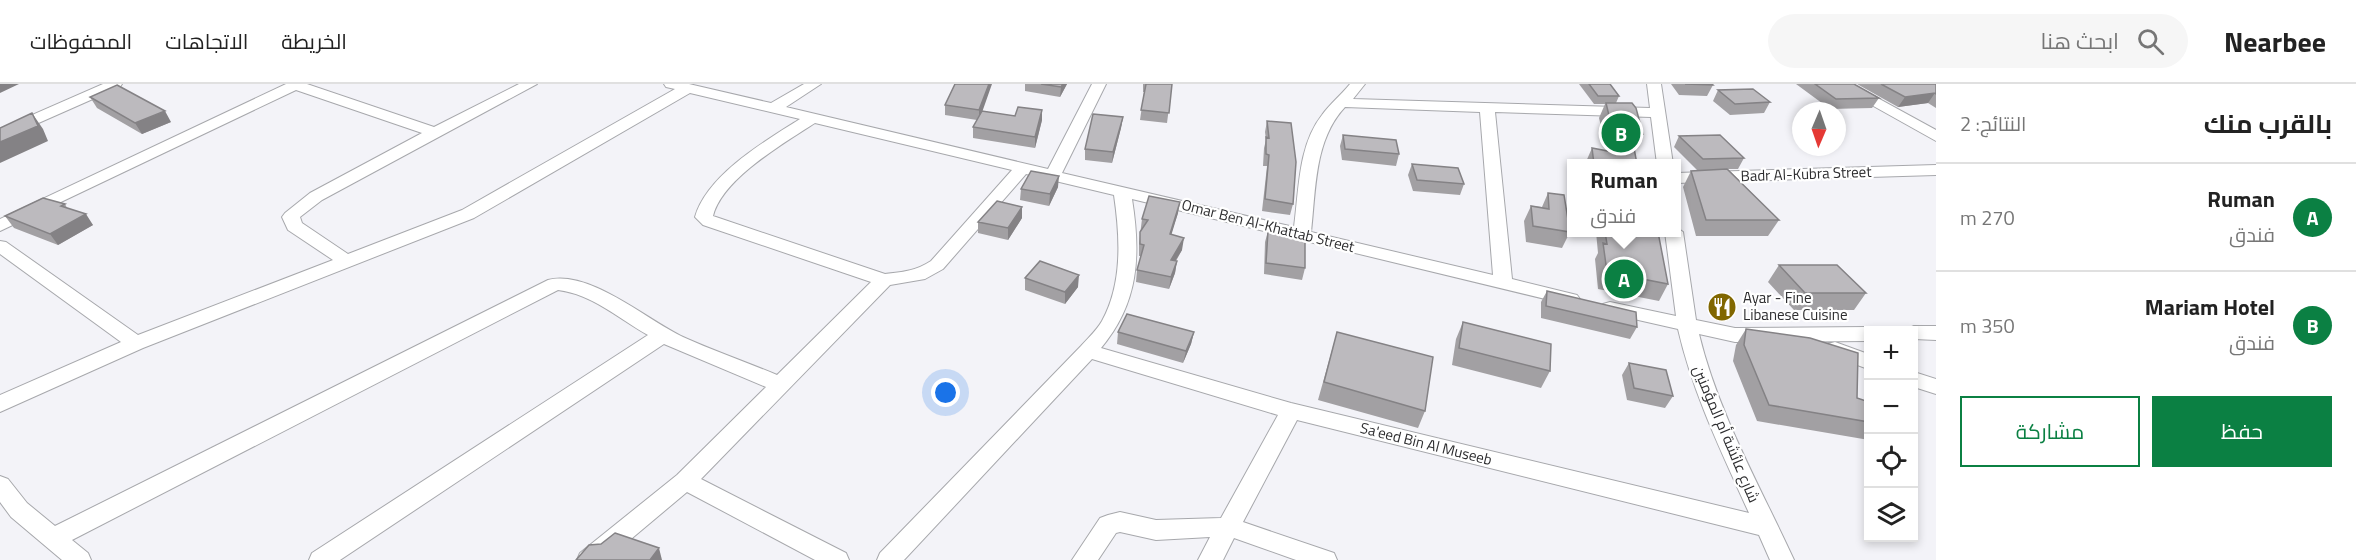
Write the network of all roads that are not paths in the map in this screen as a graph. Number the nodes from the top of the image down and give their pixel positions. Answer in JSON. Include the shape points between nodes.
{"nodes":[{"id":1,"x":115,"y":84,"type":"edge"},
{"id":2,"x":294,"y":84,"type":"edge"},
{"id":3,"x":530,"y":84,"type":"edge"},
{"id":4,"x":814,"y":84,"type":"edge"},
{"id":5,"x":1099,"y":84,"type":"edge"},
{"id":6,"x":1358,"y":84,"type":"edge"},
{"id":7,"x":1654,"y":84,"type":"edge"},
{"id":8,"x":1841,"y":84,"type":"edge"},
{"id":9,"x":680,"y":86,"type":"edge"},
{"id":10,"x":1344,"y":103,"type":"junction"},
{"id":11,"x":775,"y":107,"type":"junction"},
{"id":12,"x":1487,"y":107,"type":"junction"},
{"id":13,"x":1657,"y":113,"type":"junction"},
{"id":14,"x":814,"y":117,"type":"junction"},
{"id":15,"x":435,"y":133,"type":"junction"},
{"id":16,"x":0,"y":135,"type":"edge"},
{"id":17,"x":1936,"y":136,"type":"edge"},
{"id":18,"x":1664,"y":159,"type":"edge"},
{"id":19,"x":1022,"y":169,"type":"junction"},
{"id":20,"x":1936,"y":170,"type":"edge"},
{"id":21,"x":1052,"y":177,"type":"junction"},
{"id":22,"x":1681,"y":177,"type":"edge"},
{"id":23,"x":1122,"y":191,"type":"junction"},
{"id":24,"x":0,"y":226,"type":"edge"},
{"id":25,"x":1302,"y":235,"type":"junction"},
{"id":26,"x":1675,"y":237,"type":"edge"},
{"id":27,"x":1,"y":247,"type":"edge"},
{"id":28,"x":348,"y":262,"type":"junction"},
{"id":29,"x":884,"y":280,"type":"junction"},
{"id":30,"x":1503,"y":283,"type":"junction"},
{"id":31,"x":1687,"y":326,"type":"junction"},
{"id":32,"x":1918,"y":333,"type":"edge"},
{"id":33,"x":1936,"y":333,"type":"edge"},
{"id":34,"x":1864,"y":334,"type":"edge"},
{"id":35,"x":663,"y":335,"type":"junction"},
{"id":36,"x":1796,"y":335,"type":"junction"},
{"id":37,"x":136,"y":343,"type":"junction"},
{"id":38,"x":1088,"y":351,"type":"junction"},
{"id":39,"x":1864,"y":360,"type":"edge"},
{"id":40,"x":1917,"y":380,"type":"edge"},
{"id":41,"x":779,"y":384,"type":"junction"},
{"id":42,"x":1936,"y":387,"type":"edge"},
{"id":43,"x":5,"y":395,"type":"edge"},
{"id":44,"x":1292,"y":411,"type":"junction"},
{"id":45,"x":685,"y":482,"type":"junction"},
{"id":46,"x":0,"y":485,"type":"edge"},
{"id":47,"x":1229,"y":527,"type":"junction"},
{"id":48,"x":1766,"y":527,"type":"junction"},
{"id":49,"x":53,"y":538,"type":"junction"},
{"id":50,"x":79,"y":560,"type":"edge"},
{"id":51,"x":321,"y":560,"type":"edge"},
{"id":52,"x":589,"y":560,"type":"edge"},
{"id":53,"x":837,"y":560,"type":"edge"},
{"id":54,"x":889,"y":560,"type":"edge"},
{"id":55,"x":1084,"y":560,"type":"edge"},
{"id":56,"x":1210,"y":560,"type":"edge"},
{"id":57,"x":1325,"y":560,"type":"edge"},
{"id":58,"x":1782,"y":560,"type":"edge"}],
"edges":[{"from":1,"to":16,"type":"street"},
{"from":2,"to":15,"type":"street"},
{"from":2,"to":24,"type":"street"},
{"from":3,"to":15,"type":"street"},
{"from":4,"to":11,"type":"street"},
{"from":5,"to":21,"type":"street"},
{"from":6,"to":10,"type":"street"},
{"from":7,"to":13,"type":"street"},
{"from":8,"to":17,"type":"street"},
{"from":9,"to":11,"type":"street","name":"Omar Ben Al-Khattab Street"},
{"from":9,"to":28,"type":"street","via":[[468,214]]},
{"from":10,"to":12,"type":"street"},
{"from":10,"to":25,"type":"street","via":[[1326,118],[1316,137]]},
{"from":11,"to":14,"type":"street","name":"Omar Ben Al-Khattab Street"},
{"from":12,"to":13,"type":"street"},
{"from":12,"to":30,"type":"street"},
{"from":13,"to":18,"type":"street"},
{"from":14,"to":19,"type":"street","name":"Omar Ben Al-Khattab Street"},
{"from":14,"to":29,"type":"street","via":[[747,162],[718,190],[704,217]]},
{"from":15,"to":28,"type":"street","via":[[306,202],[291,217],[294,226]]},
{"from":19,"to":21,"type":"street","name":"Omar Ben Al-Khattab Street"},
{"from":19,"to":29,"type":"street","via":[[926,274]]},
{"from":20,"to":22,"type":"street","name":"Badr Al-Kubra Street"},
{"from":21,"to":23,"type":"street","name":"Omar Ben Al-Khattab Street"},
{"from":23,"to":25,"type":"street","name":"Omar Ben Al-Khattab Street"},
{"from":23,"to":38,"type":"street","via":[[1128,226],[1123,293],[1111,322]]},
{"from":25,"to":30,"type":"street","name":"Omar Ben Al-Khattab Street"},
{"from":26,"to":31,"type":"street","name":"شارع عائشة أم المؤمنين"},
{"from":27,"to":37,"type":"street"},
{"from":28,"to":37,"type":"street"},
{"from":29,"to":41,"type":"street"},
{"from":30,"to":31,"type":"street","name":"Omar Ben Al-Khattab Street"},
{"from":31,"to":36,"type":"street","name":"Omar Ben Al-Khattab Street","via":[[1735,335]]},
{"from":31,"to":48,"type":"street","name":"شارع عائشة أم المؤمنين","via":[[1713,408]]},
{"from":32,"to":33,"type":"street"},
{"from":34,"to":36,"type":"street","name":"Omar Ben Al-Khattab Street"},
{"from":35,"to":41,"type":"street"},
{"from":35,"to":49,"type":"street","via":[[584,291],[562,284],[547,286]]},
{"from":35,"to":51,"type":"street"},
{"from":36,"to":39,"type":"street"},
{"from":37,"to":43,"type":"street"},
{"from":38,"to":44,"type":"street","name":"Sa'eed Bin Al Museeb"},
{"from":38,"to":54,"type":"street"},
{"from":40,"to":42,"type":"street"},
{"from":41,"to":45,"type":"street"},
{"from":44,"to":47,"type":"street"},
{"from":44,"to":48,"type":"street","name":"Sa'eed Bin Al Museeb"},
{"from":45,"to":52,"type":"street"},
{"from":45,"to":53,"type":"street"},
{"from":46,"to":49,"type":"street","via":[[19,510]]},
{"from":47,"to":55,"type":"street","via":[[1156,530],[1120,522],[1108,525]]},
{"from":47,"to":56,"type":"street"},
{"from":47,"to":57,"type":"street"},
{"from":48,"to":58,"type":"street","name":"شارع عائشة أم المؤمنين"},
{"from":49,"to":50,"type":"street"}]}
